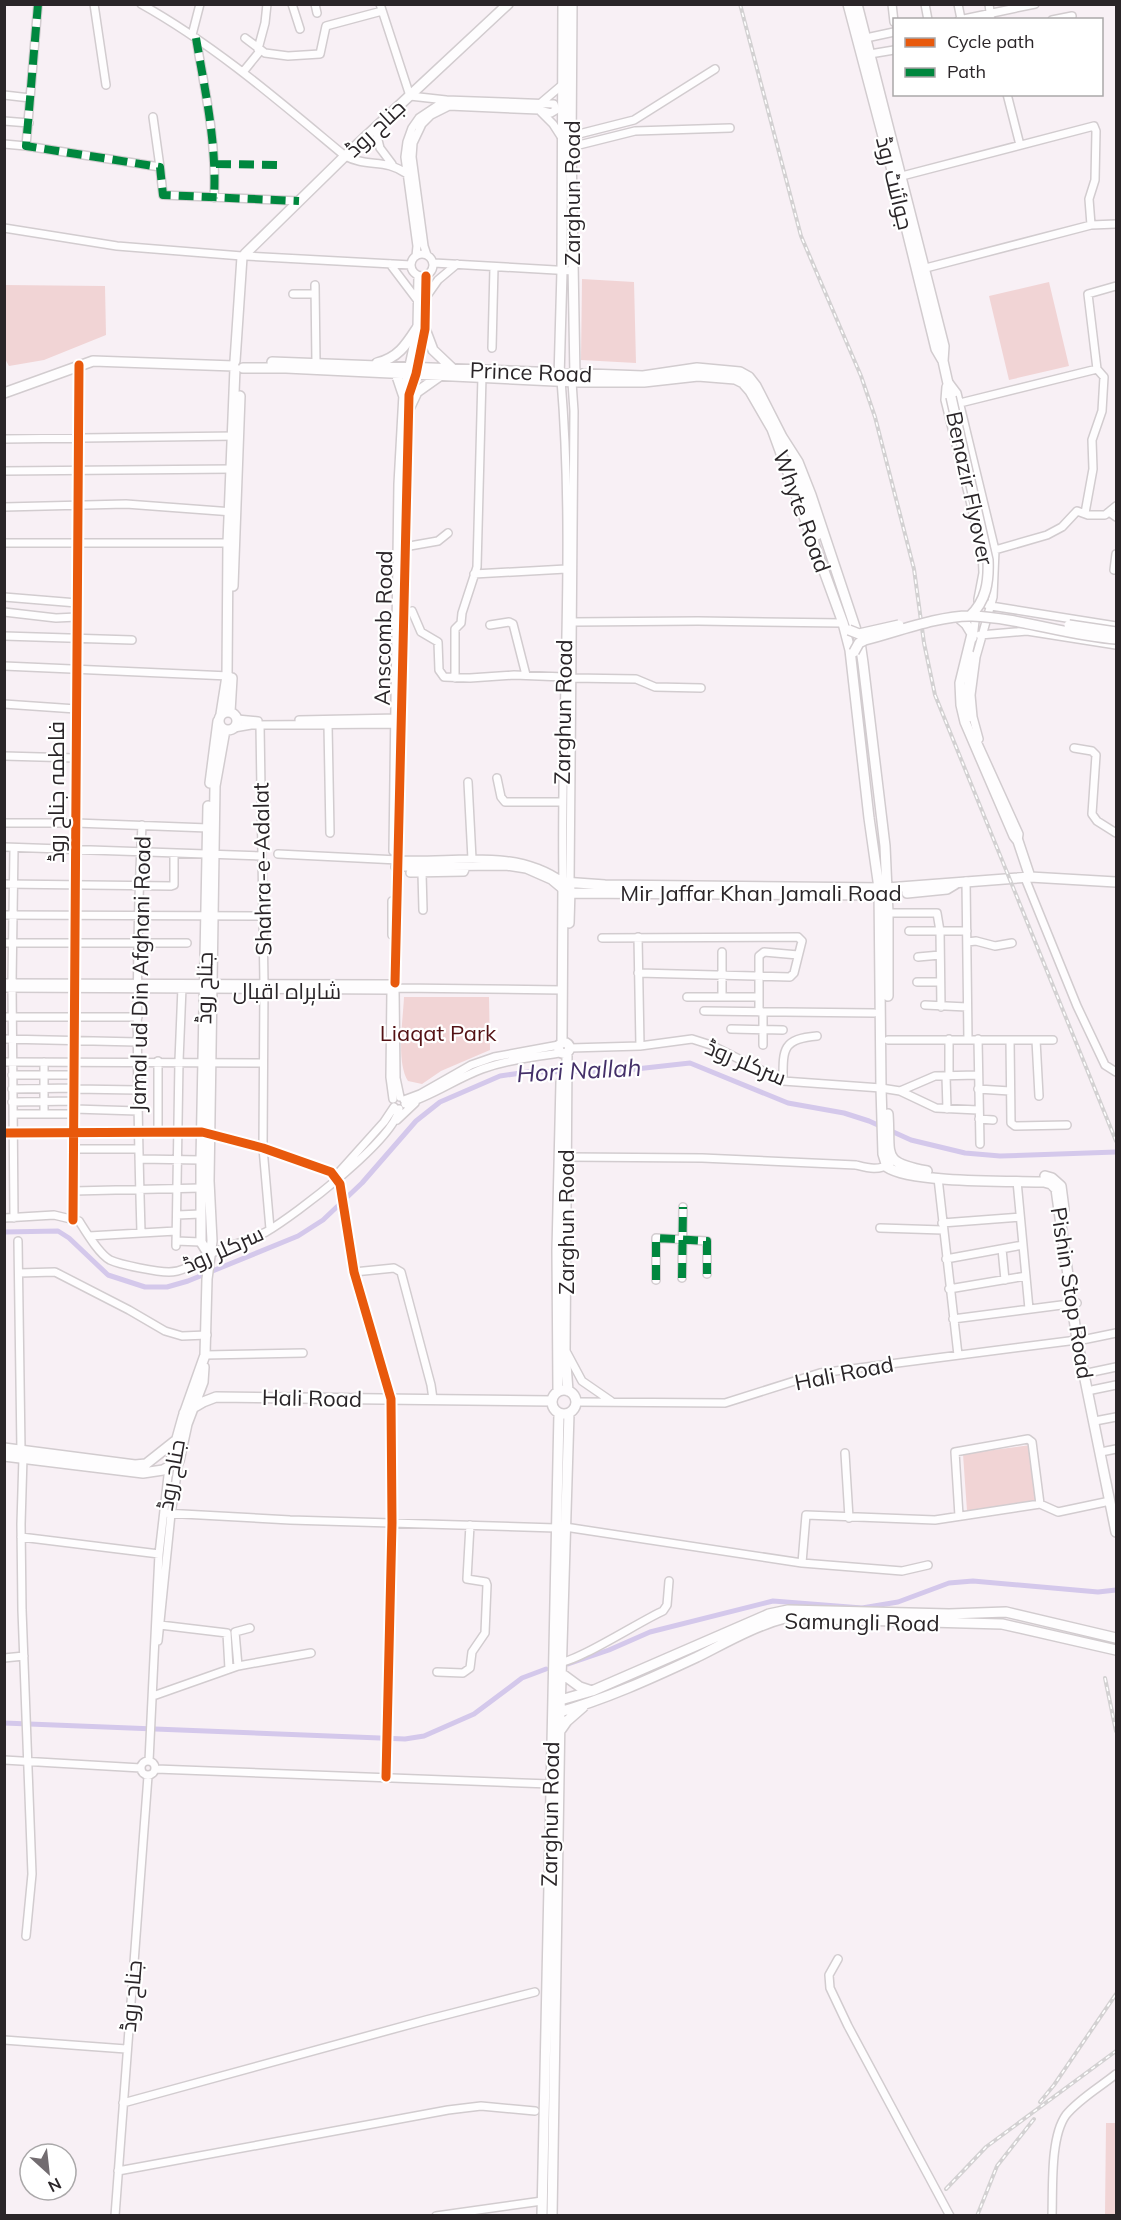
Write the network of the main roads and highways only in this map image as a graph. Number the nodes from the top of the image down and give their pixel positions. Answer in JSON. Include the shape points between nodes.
{"nodes":[{"id":1,"x":508,"y":4,"type":"edge"},
{"id":2,"x":563,"y":4,"type":"edge"},
{"id":3,"x":572,"y":4,"type":"edge"},
{"id":4,"x":849,"y":4,"type":"edge"},
{"id":5,"x":857,"y":4,"type":"edge"},
{"id":6,"x":566,"y":137,"type":"junction"},
{"id":7,"x":921,"y":269,"type":"junction"},
{"id":8,"x":239,"y":365,"type":"junction"},
{"id":9,"x":369,"y":365,"type":"junction"},
{"id":10,"x":453,"y":369,"type":"junction"},
{"id":11,"x":412,"y":371,"type":"junction"},
{"id":12,"x":396,"y":373,"type":"junction"},
{"id":13,"x":441,"y":375,"type":"junction"},
{"id":14,"x":560,"y":377,"type":"junction"},
{"id":15,"x":574,"y":379,"type":"junction"},
{"id":16,"x":4,"y":393,"type":"edge"},
{"id":17,"x":403,"y":394,"type":"road end"},
{"id":18,"x":951,"y":397,"type":"joint"},
{"id":19,"x":408,"y":411,"type":"road end"},
{"id":20,"x":779,"y":439,"type":"junction"},
{"id":21,"x":972,"y":614,"type":"junction"},
{"id":22,"x":958,"y":617,"type":"junction"},
{"id":23,"x":846,"y":626,"type":"junction"},
{"id":24,"x":1116,"y":632,"type":"edge"},
{"id":25,"x":1116,"y":639,"type":"edge"},
{"id":26,"x":854,"y":652,"type":"junction"},
{"id":27,"x":227,"y":721,"type":"junction"},
{"id":28,"x":210,"y":854,"type":"junction"},
{"id":29,"x":880,"y":856,"type":"junction"},
{"id":30,"x":1024,"y":878,"type":"junction"},
{"id":31,"x":1116,"y":882,"type":"edge"},
{"id":32,"x":567,"y":887,"type":"junction"},
{"id":33,"x":883,"y":891,"type":"junction"},
{"id":34,"x":884,"y":913,"type":"junction"},
{"id":35,"x":564,"y":1049,"type":"junction"},
{"id":36,"x":884,"y":1089,"type":"junction"},
{"id":37,"x":885,"y":1127,"type":"junction"},
{"id":38,"x":207,"y":1133,"type":"junction"},
{"id":39,"x":890,"y":1164,"type":"junction"},
{"id":40,"x":208,"y":1259,"type":"junction"},
{"id":41,"x":562,"y":1281,"type":"junction"},
{"id":42,"x":1074,"y":1304,"type":"junction"},
{"id":43,"x":205,"y":1355,"type":"junction"},
{"id":44,"x":199,"y":1372,"type":"junction"},
{"id":45,"x":203,"y":1382,"type":"junction"},
{"id":46,"x":563,"y":1391,"type":"junction"},
{"id":47,"x":216,"y":1397,"type":"junction"},
{"id":48,"x":552,"y":1401,"type":"junction"},
{"id":49,"x":194,"y":1408,"type":"junction"},
{"id":50,"x":184,"y":1413,"type":"junction"},
{"id":51,"x":564,"y":1413,"type":"junction"},
{"id":52,"x":176,"y":1442,"type":"junction"},
{"id":53,"x":4,"y":1448,"type":"edge"},
{"id":54,"x":22,"y":1453,"type":"junction"},
{"id":55,"x":4,"y":1456,"type":"edge"},
{"id":56,"x":170,"y":1467,"type":"junction"},
{"id":57,"x":1112,"y":1488,"type":"edge"},
{"id":58,"x":1113,"y":1505,"type":"edge"},
{"id":59,"x":560,"y":1528,"type":"junction"},
{"id":60,"x":1116,"y":1532,"type":"edge"},
{"id":61,"x":997,"y":1614,"type":"junction"},
{"id":62,"x":987,"y":1624,"type":"junction"},
{"id":63,"x":1114,"y":1636,"type":"edge"},
{"id":64,"x":1116,"y":1645,"type":"edge"},
{"id":65,"x":1116,"y":1650,"type":"edge"},
{"id":66,"x":1116,"y":1656,"type":"edge"},
{"id":67,"x":552,"y":1664,"type":"junction"},
{"id":68,"x":562,"y":1674,"type":"junction"},
{"id":69,"x":592,"y":1690,"type":"junction"},
{"id":70,"x":556,"y":1701,"type":"junction"},
{"id":71,"x":593,"y":1701,"type":"junction"},
{"id":72,"x":556,"y":1714,"type":"junction"},
{"id":73,"x":560,"y":1731,"type":"junction"},
{"id":74,"x":542,"y":2216,"type":"edge"},
{"id":75,"x":552,"y":2216,"type":"edge"}],
"edges":[{"from":1,"to":8,"type":"main road","name":"جناح روڈ","via":[[244,256]]},
{"from":2,"to":6,"type":"main road","name":"Zarghun Road"},
{"from":3,"to":6,"type":"main road","name":"Zarghun Road"},
{"from":4,"to":7,"type":"main road","name":"جوائنٹ روڈ"},
{"from":5,"to":7,"type":"main road","name":"جوائنٹ روڈ","via":[[902,176]]},
{"from":6,"to":14,"type":"main road","name":"Zarghun Road"},
{"from":6,"to":15,"type":"main road","name":"Zarghun Road","via":[[571,147]]},
{"from":7,"to":18,"type":"main road","name":"جوائنٹ روڈ","via":[[944,346],[943,361]]},
{"from":8,"to":9,"type":"main road","name":"Prince Road"},
{"from":8,"to":12,"type":"main road","name":"Prince Road"},
{"from":8,"to":16,"type":"main road","name":"Prince Road","via":[[93,361]]},
{"from":8,"to":27,"type":"main road","name":"جناح روڈ"},
{"from":9,"to":10,"type":"main road","via":[[395,356],[421,328],[433,350]]},
{"from":9,"to":11,"type":"main road","name":"Prince Road"},
{"from":10,"to":11,"type":"main road","name":"Prince Road"},
{"from":10,"to":14,"type":"main road","name":"Prince Road"},
{"from":11,"to":12,"type":"main road","name":"Prince Road"},
{"from":11,"to":13,"type":"main road","name":"Prince Road"},
{"from":12,"to":17,"type":"main road"},
{"from":13,"to":14,"type":"main road","name":"Prince Road"},
{"from":13,"to":19,"type":"main road","via":[[417,392]]},
{"from":14,"to":15,"type":"main road","name":"Prince Road"},
{"from":15,"to":20,"type":"main road","name":"Prince Road","via":[[643,376],[697,368],[740,372],[756,386]]},
{"from":18,"to":21,"type":"main road","name":"Benazir Flyover","bridge":true,"via":[[988,561],[986,589]]},
{"from":20,"to":23,"type":"main road","name":"Whyte Road"},
{"from":20,"to":23,"type":"main road","name":"Whyte Road","via":[[802,492]]},
{"from":20,"to":29,"type":"main road","name":"Whyte Road","via":[[798,462],[860,642]]},
{"from":21,"to":22,"type":"main road","bridge":true},
{"from":21,"to":23,"type":"main road","bridge":true,"via":[[952,613],[861,634]]},
{"from":21,"to":24,"type":"main road","bridge":true,"via":[[996,612]]},
{"from":21,"to":25,"type":"main road","bridge":true},
{"from":22,"to":26,"type":"main road","bridge":true,"via":[[865,640]]},
{"from":22,"to":30,"type":"main road","via":[[972,634],[960,683],[965,722],[1018,841]]},
{"from":23,"to":26,"type":"main road","bridge":true},
{"from":23,"to":29,"type":"main road","name":"Whyte Road","via":[[869,818]]},
{"from":26,"to":29,"type":"main road","name":"Whyte Road"},
{"from":27,"to":28,"type":"main road","name":"جناح روڈ","via":[[214,786]]},
{"from":27,"to":28,"type":"main road","name":"جناح روڈ","via":[[210,772]]},
{"from":28,"to":38,"type":"main road","name":"جناح روڈ"},
{"from":29,"to":33,"type":"main road","name":"Whyte Road"},
{"from":30,"to":31,"type":"main road"},
{"from":30,"to":33,"type":"main road","name":"Mir Jaffar Khan Jamali Road"},
{"from":32,"to":33,"type":"main road","name":"Mir Jaffar Khan Jamali Road"},
{"from":32,"to":35,"type":"main road","name":"Zarghun Road"},
{"from":32,"to":35,"type":"main road","name":"Zarghun Road","via":[[562,990]]},
{"from":33,"to":34,"type":"main road","name":"Whyte Road"},
{"from":34,"to":36,"type":"main road"},
{"from":34,"to":36,"type":"main road","via":[[888,1040]]},
{"from":35,"to":41,"type":"main road","name":"Zarghun Road"},
{"from":35,"to":41,"type":"main road","name":"Zarghun Road","via":[[567,1157]]},
{"from":36,"to":37,"type":"main road"},
{"from":37,"to":39,"type":"main road"},
{"from":37,"to":39,"type":"main road","via":[[884,1154]]},
{"from":38,"to":40,"type":"main road","name":"جناح روڈ","via":[[212,1241]]},
{"from":38,"to":40,"type":"main road","name":"جناح روڈ","via":[[201,1160],[201,1242]]},
{"from":39,"to":42,"type":"main road","name":"Pishin Stop Road","via":[[910,1174],[938,1178],[1051,1184],[1056,1189]]},
{"from":39,"to":42,"type":"main road","name":"Pishin Stop Road","via":[[948,1174],[1044,1176],[1058,1182],[1063,1191]]},
{"from":40,"to":43,"type":"main road","name":"جناح روڈ"},
{"from":41,"to":46,"type":"main road","name":"Zarghun Road"},
{"from":41,"to":46,"type":"main road","name":"Zarghun Road","via":[[566,1351]]},
{"from":42,"to":57,"type":"main road","name":"Pishin Stop Road","via":[[1085,1374]]},
{"from":43,"to":44,"type":"main road","name":"جناح روڈ"},
{"from":43,"to":45,"type":"main road","name":"جناح روڈ"},
{"from":44,"to":45,"type":"main road"},
{"from":44,"to":50,"type":"main road","name":"جناح روڈ"},
{"from":45,"to":47,"type":"main road"},
{"from":45,"to":49,"type":"main road","name":"جناح روڈ"},
{"from":46,"to":48,"type":"main road"},
{"from":46,"to":51,"type":"main road","via":[[574,1395],[576,1402],[574,1408]]},
{"from":47,"to":48,"type":"main road","name":"Hali Road"},
{"from":47,"to":49,"type":"main road","name":"Hali Road"},
{"from":48,"to":51,"type":"main road","via":[[554,1408]]},
{"from":49,"to":50,"type":"main road","name":"Hali Road"},
{"from":49,"to":56,"type":"main road","name":"جناح روڈ","via":[[179,1461]]},
{"from":50,"to":52,"type":"main road","name":"جناح روڈ"},
{"from":51,"to":59,"type":"main road","name":"Zarghun Road"},
{"from":52,"to":54,"type":"main road","via":[[146,1464]]},
{"from":52,"to":56,"type":"main road","name":"جناح روڈ"},
{"from":53,"to":54,"type":"main road"},
{"from":54,"to":55,"type":"main road"},
{"from":54,"to":56,"type":"main road","via":[[143,1473]]},
{"from":57,"to":58,"type":"main road","name":"Pishin Stop Road"},
{"from":58,"to":60,"type":"main road","name":"Pishin Stop Road"},
{"from":59,"to":67,"type":"main road","name":"Zarghun Road"},
{"from":59,"to":68,"type":"main road","name":"Zarghun Road"},
{"from":61,"to":63,"type":"main road","name":"Samungli Road","via":[[1012,1613]]},
{"from":61,"to":64,"type":"main road"},
{"from":61,"to":69,"type":"main road","name":"Samungli Road","via":[[788,1610],[769,1614]]},
{"from":62,"to":65,"type":"main road"},
{"from":62,"to":66,"type":"main road","name":"Samungli Road"},
{"from":62,"to":71,"type":"main road","name":"Samungli Road","via":[[785,1618]]},
{"from":67,"to":68,"type":"main road"},
{"from":67,"to":70,"type":"main road","name":"Zarghun Road"},
{"from":68,"to":69,"type":"main road"},
{"from":68,"to":70,"type":"main road","name":"Zarghun Road"},
{"from":69,"to":70,"type":"main road","name":"Samungli Road"},
{"from":70,"to":72,"type":"main road","name":"Zarghun Road"},
{"from":71,"to":72,"type":"main road","name":"Samungli Road"},
{"from":71,"to":73,"type":"main road"},
{"from":72,"to":73,"type":"main road","name":"Zarghun Road"},
{"from":72,"to":74,"type":"main road","name":"Zarghun Road","via":[[550,1784]]},
{"from":73,"to":75,"type":"main road","name":"Zarghun Road"}]}
